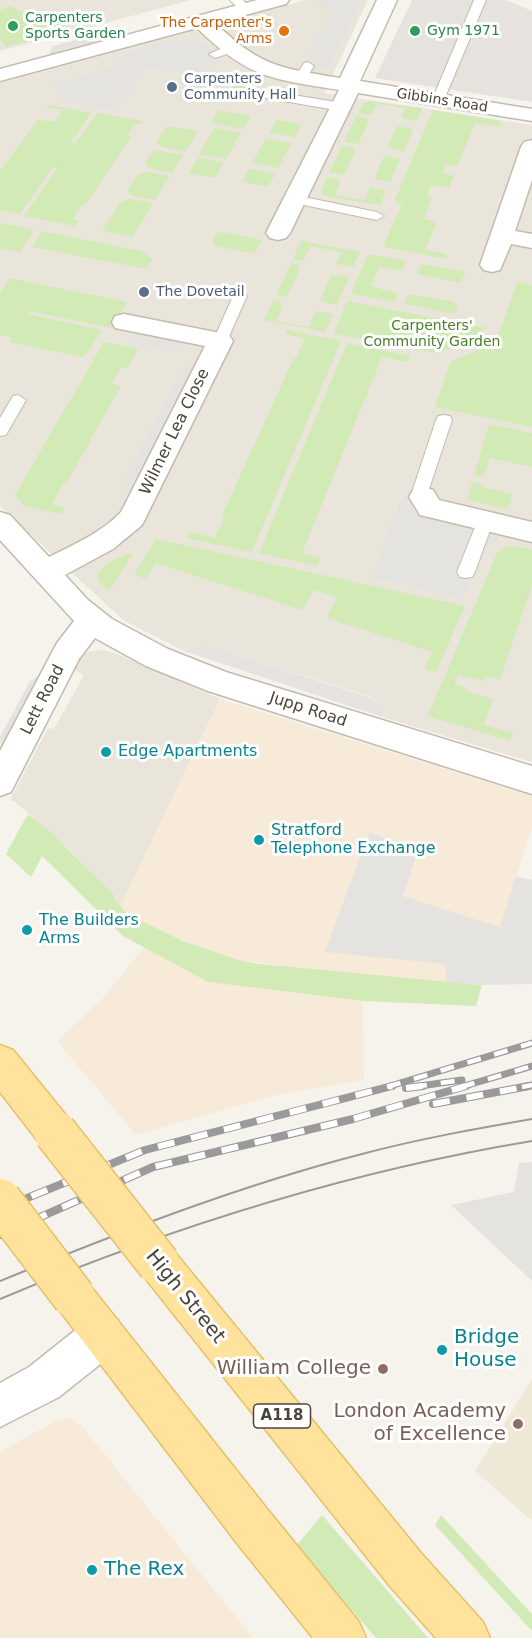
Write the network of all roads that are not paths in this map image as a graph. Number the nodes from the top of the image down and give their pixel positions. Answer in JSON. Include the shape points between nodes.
{"nodes":[{"id":1,"x":279,"y":0,"type":"edge"},
{"id":2,"x":387,"y":0,"type":"edge"},
{"id":3,"x":480,"y":0,"type":"edge"},
{"id":4,"x":240,"y":5,"type":"edge"},
{"id":5,"x":201,"y":21,"type":"junction"},
{"id":6,"x":0,"y":75,"type":"edge"},
{"id":7,"x":347,"y":93,"type":"junction"},
{"id":8,"x":269,"y":95,"type":"dead end"},
{"id":9,"x":438,"y":100,"type":"junction"},
{"id":10,"x":532,"y":115,"type":"edge"},
{"id":11,"x":532,"y":147,"type":"edge"},
{"id":12,"x":294,"y":199,"type":"junction"},
{"id":13,"x":377,"y":216,"type":"dead end"},
{"id":14,"x":278,"y":233,"type":"dead end"},
{"id":15,"x":501,"y":235,"type":"junction"},
{"id":16,"x":532,"y":241,"type":"edge"},
{"id":17,"x":492,"y":265,"type":"dead end"},
{"id":18,"x":240,"y":296,"type":"dead end"},
{"id":19,"x":124,"y":322,"type":"dead end"},
{"id":20,"x":220,"y":341,"type":"junction"},
{"id":21,"x":18,"y":400,"type":"dead end"},
{"id":22,"x":444,"y":420,"type":"dead end"},
{"id":23,"x":0,"y":431,"type":"edge"},
{"id":24,"x":423,"y":497,"type":"joint"},
{"id":25,"x":0,"y":522,"type":"edge"},
{"id":26,"x":485,"y":522,"type":"junction"},
{"id":27,"x":532,"y":532,"type":"edge"},
{"id":28,"x":45,"y":572,"type":"junction"},
{"id":29,"x":466,"y":572,"type":"dead end"},
{"id":30,"x":91,"y":621,"type":"junction"},
{"id":31,"x":532,"y":780,"type":"edge"},
{"id":32,"x":0,"y":782,"type":"edge"},
{"id":33,"x":0,"y":1063,"type":"edge"},
{"id":34,"x":0,"y":1200,"type":"edge"},
{"id":35,"x":102,"y":1335,"type":"junction"},
{"id":36,"x":0,"y":1406,"type":"edge"},
{"id":37,"x":343,"y":1638,"type":"edge"},
{"id":38,"x":467,"y":1638,"type":"edge"}],
"edges":[{"from":1,"to":4,"type":"street"},
{"from":2,"to":7,"type":"street"},
{"from":3,"to":9,"type":"lane"},
{"from":4,"to":5,"type":"street"},
{"from":5,"to":6,"type":"street"},
{"from":5,"to":7,"type":"street","name":"Gibbins Road","via":[[222,51],[256,67],[304,72]]},
{"from":7,"to":8,"type":"lane"},
{"from":7,"to":9,"type":"street","name":"Gibbins Road"},
{"from":7,"to":12,"type":"street"},
{"from":9,"to":10,"type":"street","name":"Gibbins Road"},
{"from":11,"to":15,"type":"street"},
{"from":12,"to":13,"type":"lane"},
{"from":12,"to":14,"type":"street"},
{"from":15,"to":16,"type":"street"},
{"from":15,"to":17,"type":"street"},
{"from":18,"to":20,"type":"lane"},
{"from":19,"to":20,"type":"street"},
{"from":20,"to":28,"type":"street","name":"Wilmer Lea Close","via":[[132,518],[109,538]]},
{"from":21,"to":23,"type":"lane"},
{"from":22,"to":24,"type":"lane","via":[[422,489]]},
{"from":24,"to":26,"type":"street","via":[[429,508]]},
{"from":25,"to":28,"type":"street","name":"Jupp Road"},
{"from":26,"to":27,"type":"street"},
{"from":26,"to":29,"type":"lane"},
{"from":28,"to":30,"type":"street","name":"Jupp Road"},
{"from":30,"to":31,"type":"street","name":"Jupp Road","via":[[126,644],[195,672]]},
{"from":30,"to":32,"type":"street","name":"Lett Road","via":[[68,651]]},
{"from":33,"to":38,"type":"main road","name":"High Street","number":"A118","bridge":true,"via":[[405,1569]]},
{"from":34,"to":35,"type":"main road","bridge":true},
{"from":35,"to":36,"type":"street","via":[[44,1382]]},
{"from":35,"to":37,"type":"main road"}]}
